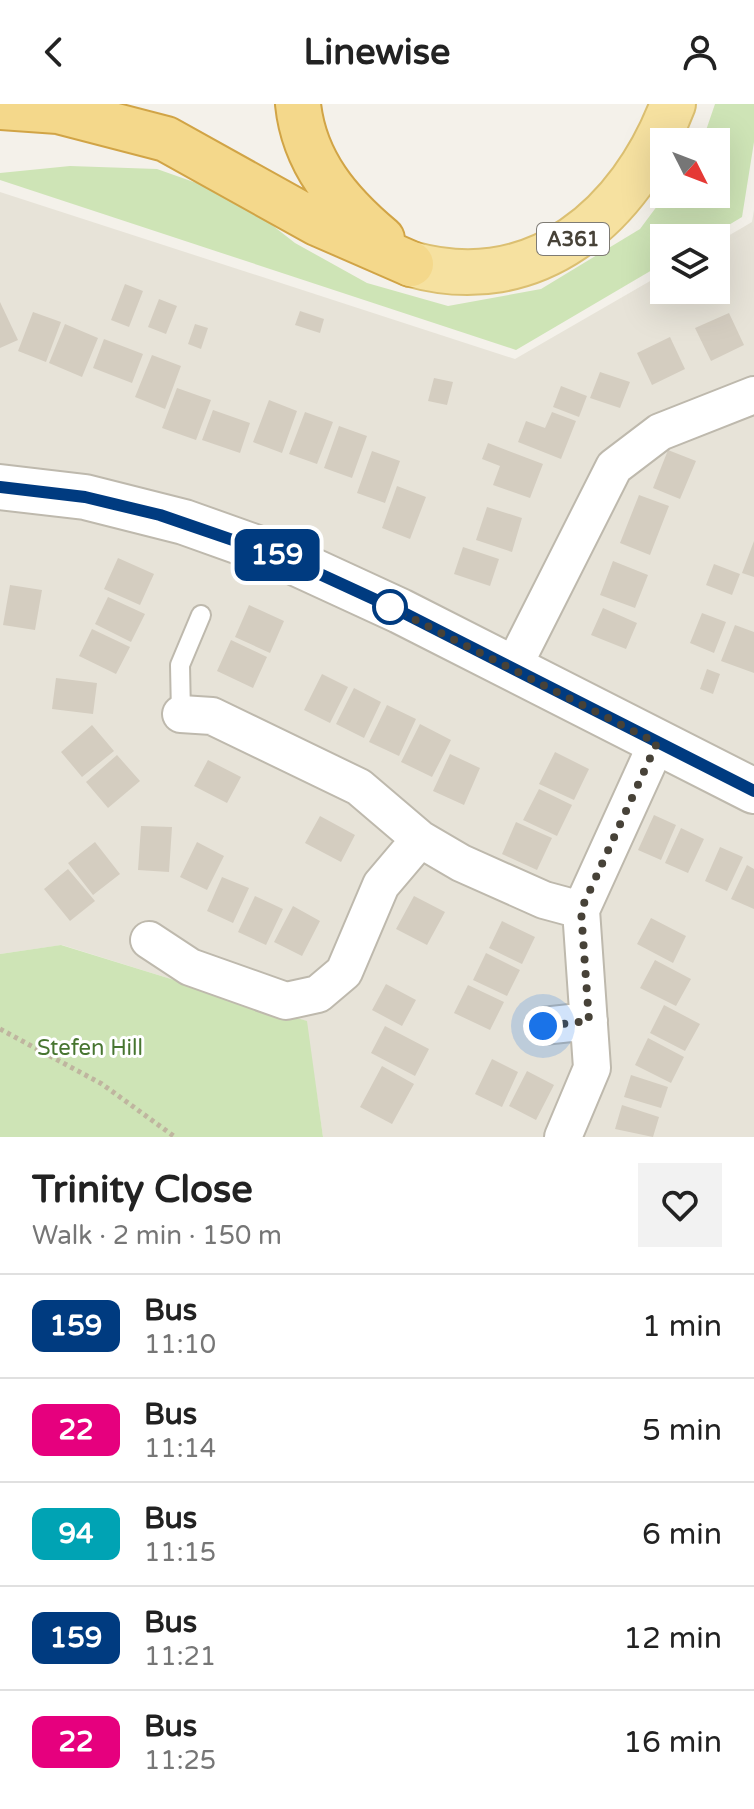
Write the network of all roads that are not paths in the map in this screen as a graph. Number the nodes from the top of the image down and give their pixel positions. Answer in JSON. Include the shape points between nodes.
{"nodes":[{"id":1,"x":298,"y":104,"type":"edge"},
{"id":2,"x":673,"y":104,"type":"edge"},
{"id":3,"x":0,"y":107,"type":"edge"},
{"id":4,"x":411,"y":264,"type":"junction"},
{"id":5,"x":754,"y":395,"type":"edge"},
{"id":6,"x":0,"y":487,"type":"edge"},
{"id":7,"x":201,"y":615,"type":"dead end"},
{"id":8,"x":512,"y":669,"type":"junction"},
{"id":9,"x":181,"y":714,"type":"joint"},
{"id":10,"x":657,"y":743,"type":"junction"},
{"id":11,"x":754,"y":791,"type":"edge"},
{"id":12,"x":420,"y":839,"type":"junction"},
{"id":13,"x":581,"y":910,"type":"junction"},
{"id":14,"x":149,"y":940,"type":"dead end"},
{"id":15,"x":589,"y":1021,"type":"junction"},
{"id":16,"x":543,"y":1026,"type":"dead end"},
{"id":17,"x":563,"y":1137,"type":"edge"}],
"edges":[{"from":1,"to":4,"type":"highway","via":[[311,154],[328,185],[350,213]]},
{"from":2,"to":4,"type":"main road","number":"A361","via":[[627,188],[571,240],[508,269],[475,275]]},
{"from":3,"to":4,"type":"highway","via":[[58,111],[166,139],[317,223]]},
{"from":5,"to":8,"type":"street","via":[[660,432],[614,467]]},
{"from":6,"to":8,"type":"street","via":[[85,497],[184,522],[285,558]]},
{"from":7,"to":9,"type":"lane","via":[[180,665]]},
{"from":8,"to":10,"type":"street"},
{"from":9,"to":12,"type":"street","via":[[212,716],[359,787]]},
{"from":10,"to":11,"type":"street"},
{"from":10,"to":13,"type":"street"},
{"from":12,"to":13,"type":"street","via":[[544,900]]},
{"from":12,"to":14,"type":"street","via":[[381,885],[344,972],[318,994],[286,1001],[190,967]]},
{"from":13,"to":15,"type":"street"},
{"from":15,"to":16,"type":"street"},
{"from":15,"to":17,"type":"street","via":[[592,1068]]}]}
